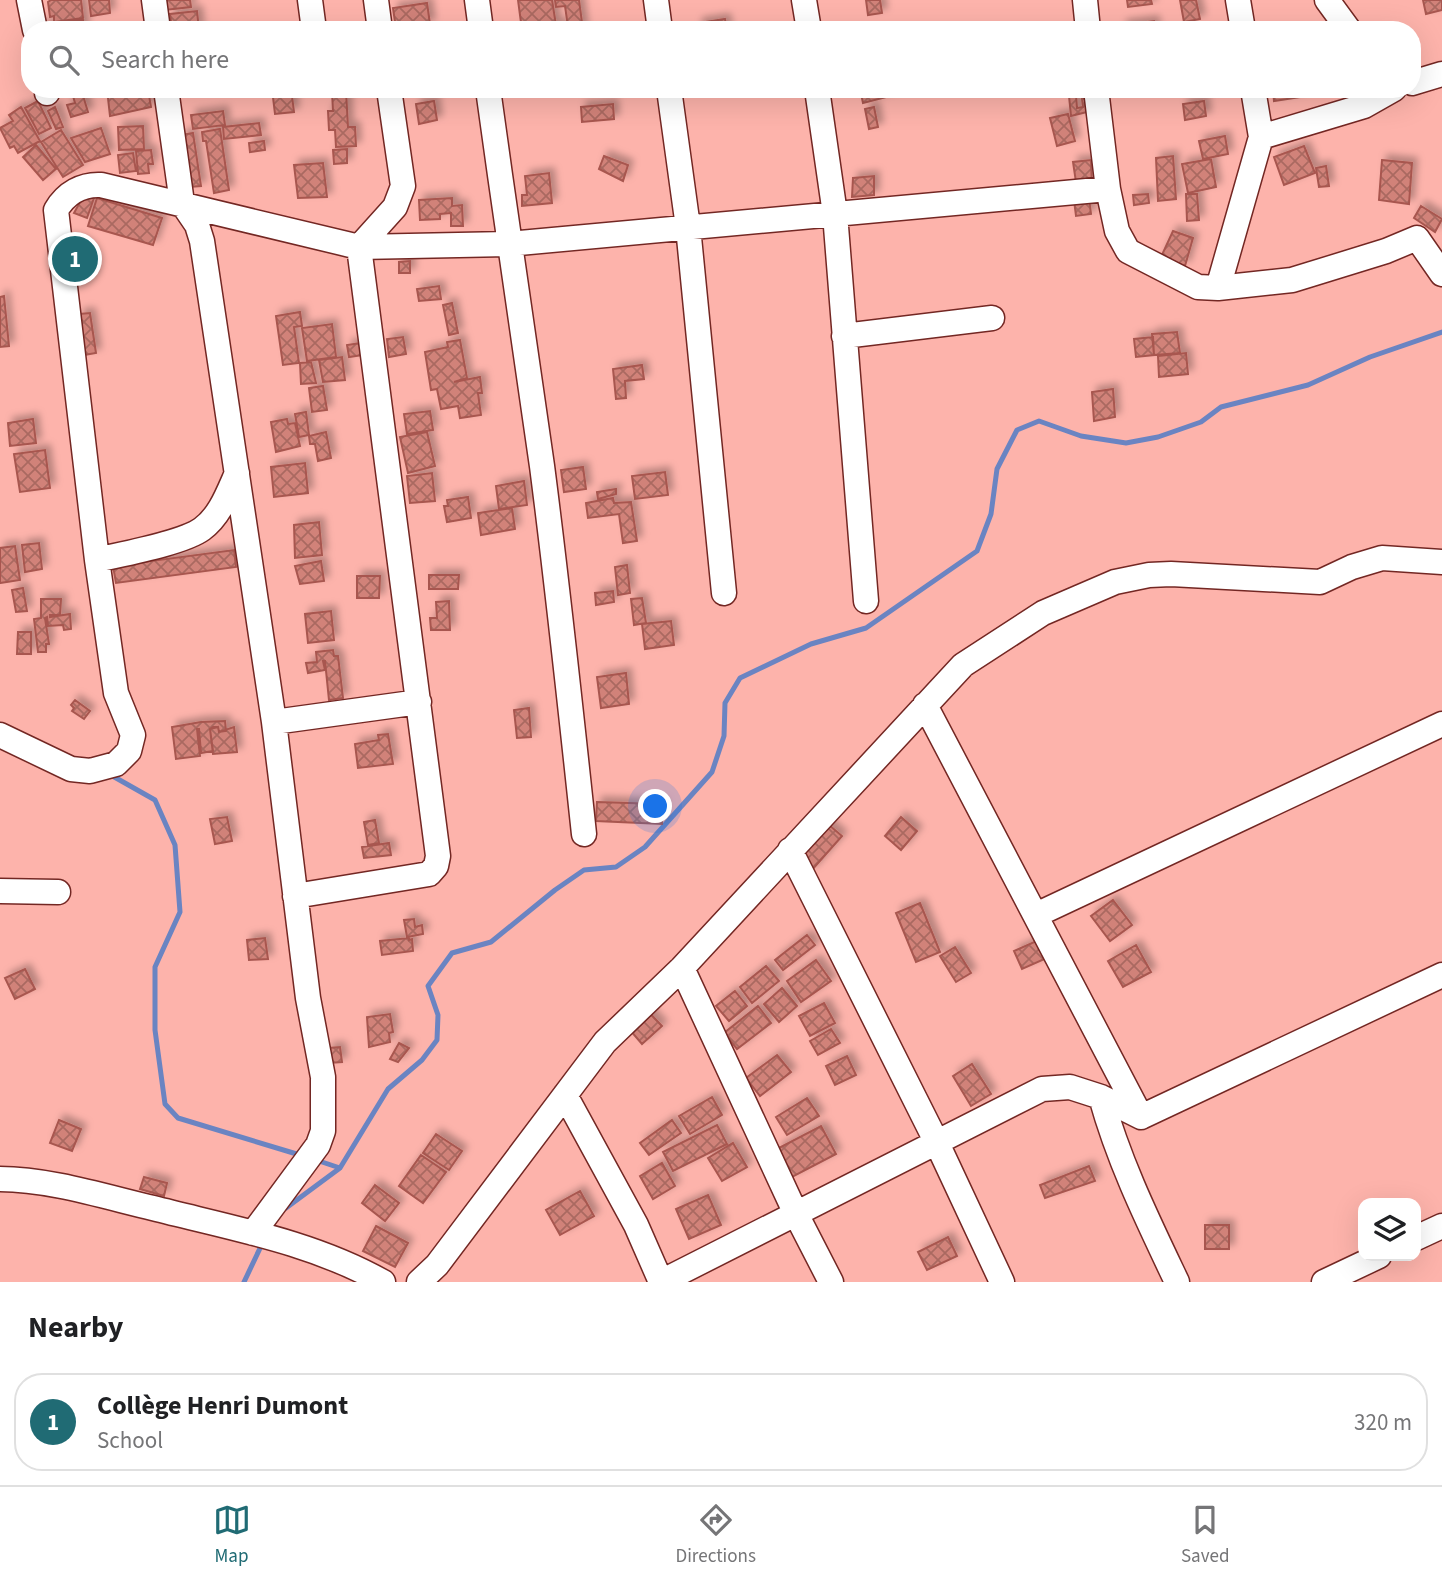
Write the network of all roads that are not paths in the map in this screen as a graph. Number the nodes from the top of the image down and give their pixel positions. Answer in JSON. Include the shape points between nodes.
{"nodes":[{"id":1,"x":29,"y":0,"type":"edge"},
{"id":2,"x":154,"y":0,"type":"edge"},
{"id":3,"x":310,"y":0,"type":"edge"},
{"id":4,"x":376,"y":0,"type":"edge"},
{"id":5,"x":477,"y":0,"type":"edge"},
{"id":6,"x":656,"y":0,"type":"edge"},
{"id":7,"x":804,"y":0,"type":"edge"},
{"id":8,"x":1084,"y":0,"type":"edge"},
{"id":9,"x":1238,"y":0,"type":"edge"},
{"id":10,"x":1327,"y":0,"type":"edge"},
{"id":11,"x":33,"y":21,"type":"edge"},
{"id":12,"x":157,"y":21,"type":"edge"},
{"id":13,"x":313,"y":21,"type":"edge"},
{"id":14,"x":379,"y":21,"type":"edge"},
{"id":15,"x":480,"y":21,"type":"edge"},
{"id":16,"x":659,"y":21,"type":"edge"},
{"id":17,"x":808,"y":21,"type":"edge"},
{"id":18,"x":1087,"y":21,"type":"edge"},
{"id":19,"x":1242,"y":21,"type":"edge"},
{"id":20,"x":1342,"y":21,"type":"edge"},
{"id":21,"x":1442,"y":74,"type":"edge"},
{"id":22,"x":1421,"y":80,"type":"edge"},
{"id":23,"x":167,"y":98,"type":"edge"},
{"id":24,"x":390,"y":98,"type":"edge"},
{"id":25,"x":489,"y":98,"type":"edge"},
{"id":26,"x":670,"y":98,"type":"edge"},
{"id":27,"x":818,"y":98,"type":"edge"},
{"id":28,"x":1097,"y":98,"type":"edge"},
{"id":29,"x":1254,"y":98,"type":"edge"},
{"id":30,"x":1378,"y":98,"type":"edge"},
{"id":31,"x":1261,"y":137,"type":"junction"},
{"id":32,"x":1108,"y":188,"type":"junction"},
{"id":33,"x":182,"y":204,"type":"junction"},
{"id":34,"x":835,"y":214,"type":"junction"},
{"id":35,"x":688,"y":228,"type":"junction"},
{"id":36,"x":508,"y":244,"type":"junction"},
{"id":37,"x":359,"y":247,"type":"junction"},
{"id":38,"x":1442,"y":274,"type":"edge"},
{"id":39,"x":1218,"y":288,"type":"junction"},
{"id":40,"x":992,"y":318,"type":"dead end"},
{"id":41,"x":844,"y":336,"type":"junction"},
{"id":42,"x":237,"y":473,"type":"junction"},
{"id":43,"x":97,"y":560,"type":"junction"},
{"id":44,"x":1442,"y":562,"type":"edge"},
{"id":45,"x":724,"y":593,"type":"dead end"},
{"id":46,"x":866,"y":601,"type":"dead end"},
{"id":47,"x":419,"y":702,"type":"junction"},
{"id":48,"x":925,"y":705,"type":"junction"},
{"id":49,"x":274,"y":722,"type":"junction"},
{"id":50,"x":1442,"y":724,"type":"edge"},
{"id":51,"x":0,"y":735,"type":"edge"},
{"id":52,"x":584,"y":834,"type":"dead end"},
{"id":53,"x":790,"y":850,"type":"junction"},
{"id":54,"x":0,"y":891,"type":"edge"},
{"id":55,"x":58,"y":892,"type":"dead end"},
{"id":56,"x":295,"y":896,"type":"junction"},
{"id":57,"x":1036,"y":915,"type":"junction"},
{"id":58,"x":682,"y":968,"type":"junction"},
{"id":59,"x":1442,"y":975,"type":"edge"},
{"id":60,"x":565,"y":1095,"type":"junction"},
{"id":61,"x":1101,"y":1097,"type":"junction"},
{"id":62,"x":1142,"y":1117,"type":"junction"},
{"id":63,"x":937,"y":1143,"type":"junction"},
{"id":64,"x":3,"y":1184,"type":"edge"},
{"id":65,"x":796,"y":1214,"type":"junction"},
{"id":66,"x":1442,"y":1226,"type":"edge"},
{"id":67,"x":253,"y":1233,"type":"junction"},
{"id":68,"x":1421,"y":1236,"type":"edge"},
{"id":69,"x":1368,"y":1261,"type":"edge"},
{"id":70,"x":383,"y":1282,"type":"edge"},
{"id":71,"x":419,"y":1282,"type":"edge"},
{"id":72,"x":661,"y":1282,"type":"edge"},
{"id":73,"x":831,"y":1282,"type":"edge"},
{"id":74,"x":1002,"y":1282,"type":"edge"},
{"id":75,"x":1177,"y":1282,"type":"edge"},
{"id":76,"x":1324,"y":1282,"type":"edge"}],
"edges":[{"from":1,"to":11,"type":"street"},
{"from":2,"to":12,"type":"street"},
{"from":3,"to":13,"type":"street"},
{"from":4,"to":14,"type":"street"},
{"from":5,"to":15,"type":"street"},
{"from":6,"to":16,"type":"street"},
{"from":7,"to":17,"type":"street"},
{"from":8,"to":18,"type":"street"},
{"from":9,"to":19,"type":"street"},
{"from":10,"to":20,"type":"street"},
{"from":21,"to":22,"type":"street"},
{"from":23,"to":33,"type":"street"},
{"from":24,"to":37,"type":"street","via":[[403,186],[395,207]]},
{"from":25,"to":36,"type":"street"},
{"from":26,"to":35,"type":"street"},
{"from":27,"to":34,"type":"street"},
{"from":28,"to":32,"type":"street"},
{"from":29,"to":31,"type":"street"},
{"from":30,"to":31,"type":"street"},
{"from":31,"to":39,"type":"street"},
{"from":32,"to":34,"type":"street"},
{"from":32,"to":39,"type":"street","via":[[1117,231],[1128,251],[1198,287]]},
{"from":33,"to":37,"type":"street"},
{"from":33,"to":42,"type":"street","via":[[202,241]]},
{"from":33,"to":43,"type":"street","via":[[88,184],[56,210]]},
{"from":34,"to":35,"type":"street"},
{"from":34,"to":41,"type":"street"},
{"from":35,"to":36,"type":"street"},
{"from":35,"to":45,"type":"street"},
{"from":36,"to":37,"type":"street"},
{"from":36,"to":52,"type":"street","via":[[544,479]]},
{"from":37,"to":47,"type":"street"},
{"from":38,"to":39,"type":"street","via":[[1417,238],[1292,280]]},
{"from":40,"to":41,"type":"street"},
{"from":41,"to":46,"type":"street"},
{"from":42,"to":43,"type":"street","via":[[221,508],[204,529]]},
{"from":42,"to":49,"type":"street"},
{"from":43,"to":51,"type":"street","via":[[117,693],[133,735],[129,751],[117,764],[90,771],[71,769]]},
{"from":44,"to":48,"type":"street","via":[[1382,558],[1320,582],[1171,573],[1115,582],[1043,613],[982,651],[963,664]]},
{"from":47,"to":49,"type":"street"},
{"from":47,"to":56,"type":"street","via":[[436,866],[429,874]]},
{"from":48,"to":53,"type":"street"},
{"from":48,"to":57,"type":"street"},
{"from":49,"to":56,"type":"street"},
{"from":50,"to":57,"type":"street"},
{"from":53,"to":58,"type":"street"},
{"from":53,"to":63,"type":"street"},
{"from":54,"to":55,"type":"street"},
{"from":56,"to":67,"type":"street","via":[[323,1077],[323,1131],[318,1145]]},
{"from":57,"to":62,"type":"street"},
{"from":58,"to":60,"type":"street","via":[[605,1042]]},
{"from":58,"to":65,"type":"street"},
{"from":59,"to":62,"type":"street"},
{"from":60,"to":71,"type":"street"},
{"from":60,"to":72,"type":"street","via":[[636,1225]]},
{"from":61,"to":62,"type":"street"},
{"from":61,"to":63,"type":"street","via":[[1070,1087],[1042,1089]]},
{"from":61,"to":75,"type":"street","via":[[1134,1194]]},
{"from":63,"to":65,"type":"street"},
{"from":63,"to":74,"type":"street"},
{"from":64,"to":67,"type":"street","via":[[87,1192]]},
{"from":65,"to":72,"type":"street"},
{"from":65,"to":73,"type":"street"},
{"from":66,"to":68,"type":"street"},
{"from":67,"to":70,"type":"street","via":[[308,1248]]},
{"from":69,"to":76,"type":"street"}]}
